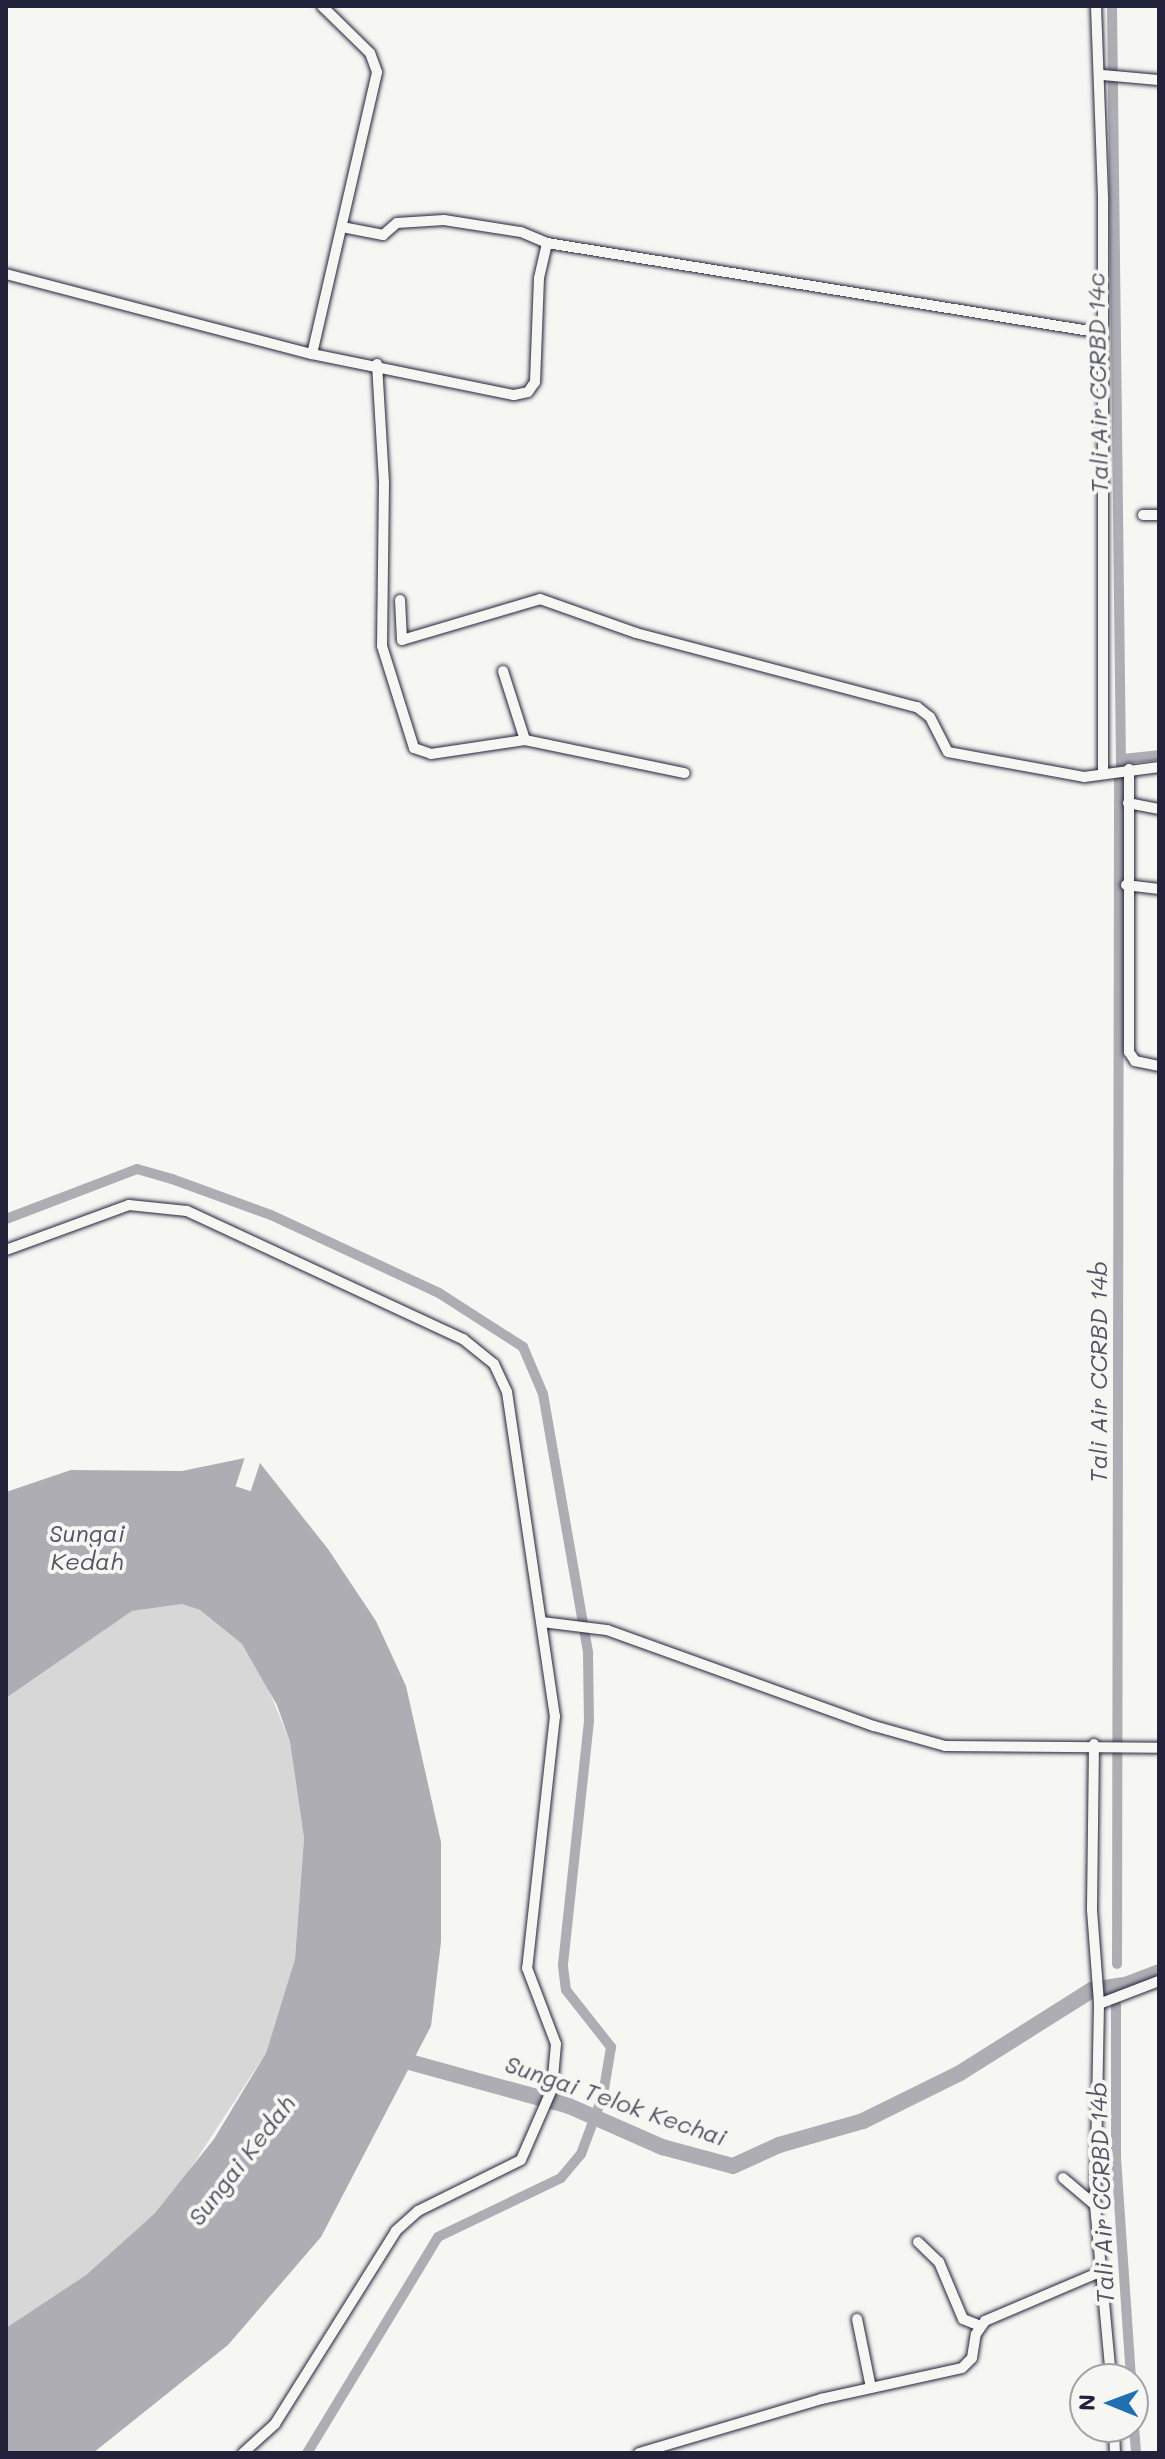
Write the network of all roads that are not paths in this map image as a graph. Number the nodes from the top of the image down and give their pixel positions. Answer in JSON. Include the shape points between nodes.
{"nodes":[{"id":1,"x":322,"y":6,"type":"edge"},
{"id":2,"x":1096,"y":6,"type":"edge"},
{"id":3,"x":1110,"y":75,"type":"junction"},
{"id":4,"x":1159,"y":80,"type":"edge"},
{"id":5,"x":342,"y":227,"type":"junction"},
{"id":6,"x":547,"y":243,"type":"junction"},
{"id":7,"x":6,"y":274,"type":"edge"},
{"id":8,"x":1102,"y":333,"type":"junction"},
{"id":9,"x":312,"y":354,"type":"junction"},
{"id":10,"x":377,"y":364,"type":"junction"},
{"id":11,"x":1143,"y":515,"type":"dead end"},
{"id":12,"x":1159,"y":515,"type":"edge"},
{"id":13,"x":400,"y":600,"type":"dead end"},
{"id":14,"x":503,"y":671,"type":"dead end"},
{"id":15,"x":525,"y":740,"type":"junction"},
{"id":16,"x":1159,"y":767,"type":"edge"},
{"id":17,"x":1127,"y":769,"type":"junction"},
{"id":18,"x":1107,"y":771,"type":"junction"},
{"id":19,"x":685,"y":773,"type":"dead end"},
{"id":20,"x":1128,"y":803,"type":"junction"},
{"id":21,"x":1159,"y":809,"type":"edge"},
{"id":22,"x":1126,"y":885,"type":"junction"},
{"id":23,"x":1159,"y":889,"type":"edge"},
{"id":24,"x":1159,"y":1066,"type":"edge"},
{"id":25,"x":6,"y":1250,"type":"edge"},
{"id":26,"x":542,"y":1622,"type":"junction"},
{"id":27,"x":1097,"y":1744,"type":"junction"},
{"id":28,"x":1159,"y":1748,"type":"edge"},
{"id":29,"x":1159,"y":1981,"type":"edge"},
{"id":30,"x":1099,"y":1999,"type":"junction"},
{"id":31,"x":1063,"y":2178,"type":"dead end"},
{"id":32,"x":1095,"y":2205,"type":"junction"},
{"id":33,"x":918,"y":2242,"type":"dead end"},
{"id":34,"x":1100,"y":2272,"type":"junction"},
{"id":35,"x":857,"y":2319,"type":"dead end"},
{"id":36,"x":980,"y":2326,"type":"junction"},
{"id":37,"x":1109,"y":2363,"type":"edge"},
{"id":38,"x":871,"y":2388,"type":"junction"},
{"id":39,"x":243,"y":2453,"type":"edge"},
{"id":40,"x":639,"y":2453,"type":"edge"}],
"edges":[{"from":1,"to":5,"type":"street","via":[[376,66]]},
{"from":2,"to":3,"type":"street"},
{"from":3,"to":4,"type":"street"},
{"from":3,"to":8,"type":"street"},
{"from":5,"to":6,"type":"street","via":[[383,235],[397,223],[444,220],[521,232]]},
{"from":5,"to":9,"type":"street"},
{"from":6,"to":8,"type":"street"},
{"from":6,"to":10,"type":"street","via":[[539,278],[536,375],[528,392],[505,394]]},
{"from":7,"to":9,"type":"street"},
{"from":8,"to":18,"type":"street"},
{"from":9,"to":10,"type":"street"},
{"from":10,"to":15,"type":"street","via":[[384,483],[382,646],[410,743],[424,755]]},
{"from":11,"to":12,"type":"street"},
{"from":13,"to":18,"type":"street","via":[[402,640],[540,599],[636,633],[917,707],[930,717],[948,752],[1084,777]]},
{"from":14,"to":15,"type":"street"},
{"from":15,"to":19,"type":"street"},
{"from":16,"to":17,"type":"street"},
{"from":17,"to":18,"type":"street"},
{"from":17,"to":20,"type":"street"},
{"from":20,"to":21,"type":"street"},
{"from":20,"to":22,"type":"street"},
{"from":22,"to":23,"type":"street"},
{"from":22,"to":24,"type":"street","via":[[1129,1052],[1135,1061]]},
{"from":25,"to":26,"type":"street","via":[[110,1210],[170,1206],[478,1349],[494,1364],[507,1392]]},
{"from":26,"to":27,"type":"street","via":[[588,1624],[874,1726],[945,1746]]},
{"from":26,"to":39,"type":"street","via":[[555,1729],[527,1968],[556,2044],[552,2089],[543,2115],[521,2160],[433,2202],[396,2231],[275,2424]]},
{"from":27,"to":28,"type":"street"},
{"from":27,"to":30,"type":"street","via":[[1092,1910]]},
{"from":29,"to":30,"type":"street"},
{"from":30,"to":32,"type":"street"},
{"from":31,"to":32,"type":"street"},
{"from":32,"to":34,"type":"street"},
{"from":33,"to":36,"type":"street","via":[[939,2262],[963,2319]]},
{"from":34,"to":36,"type":"street"},
{"from":34,"to":37,"type":"street"},
{"from":35,"to":38,"type":"street"},
{"from":36,"to":38,"type":"street","via":[[974,2353],[962,2368]]},
{"from":38,"to":40,"type":"street"}]}
